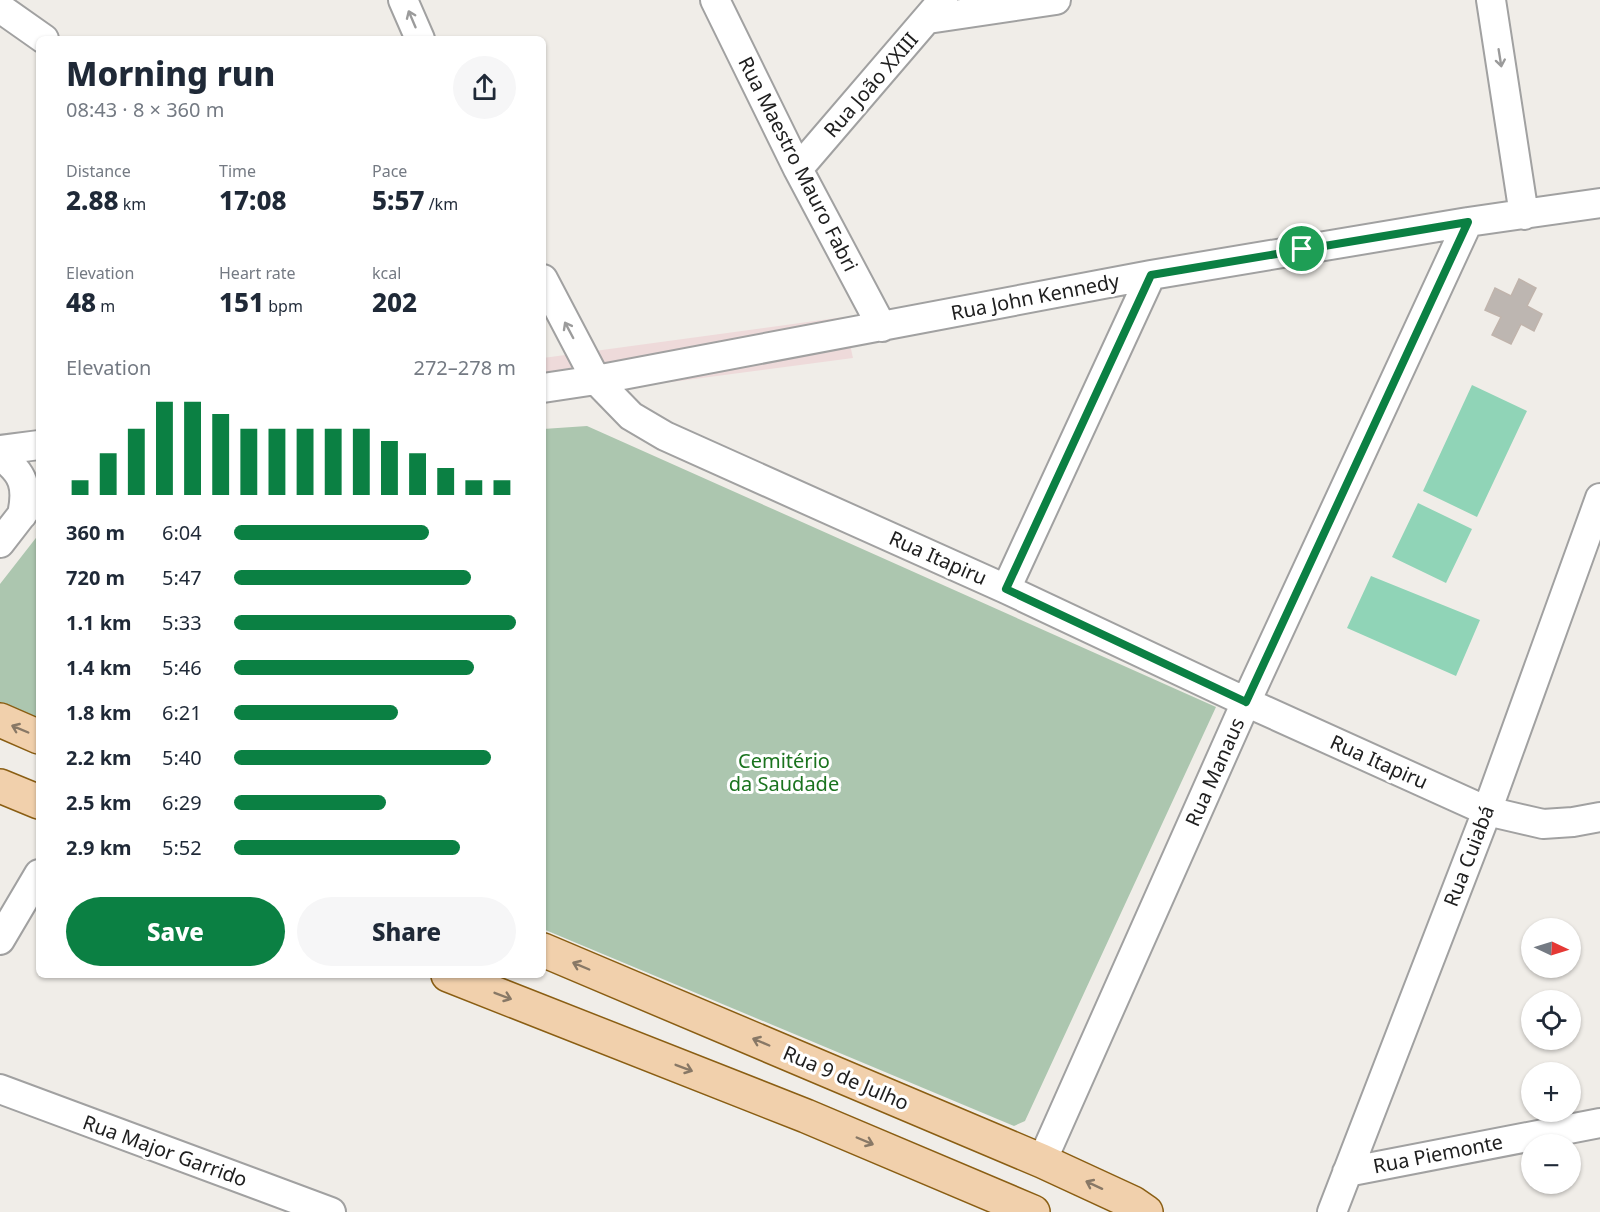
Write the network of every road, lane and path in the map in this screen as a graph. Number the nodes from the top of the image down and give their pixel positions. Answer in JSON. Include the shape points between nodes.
{"nodes":[{"id":1,"x":403,"y":0,"type":"edge"},
{"id":2,"x":715,"y":0,"type":"edge"},
{"id":3,"x":1056,"y":0,"type":"edge"},
{"id":4,"x":1491,"y":0,"type":"edge"},
{"id":5,"x":0,"y":8,"type":"edge"},
{"id":6,"x":935,"y":10,"type":"edge"},
{"id":7,"x":40,"y":36,"type":"edge"},
{"id":8,"x":419,"y":36,"type":"edge"},
{"id":9,"x":798,"y":169,"type":"junction"},
{"id":10,"x":1600,"y":203,"type":"edge"},
{"id":11,"x":1524,"y":215,"type":"junction"},
{"id":12,"x":1468,"y":222,"type":"junction"},
{"id":13,"x":1151,"y":275,"type":"junction"},
{"id":14,"x":546,"y":285,"type":"edge"},
{"id":15,"x":882,"y":327,"type":"junction"},
{"id":16,"x":596,"y":380,"type":"junction"},
{"id":17,"x":546,"y":388,"type":"edge"},
{"id":18,"x":36,"y":445,"type":"edge"},
{"id":19,"x":0,"y":450,"type":"edge"},
{"id":20,"x":0,"y":456,"type":"edge"},
{"id":21,"x":36,"y":497,"type":"edge"},
{"id":22,"x":1598,"y":509,"type":"edge"},
{"id":23,"x":22,"y":515,"type":"junction"},
{"id":24,"x":0,"y":543,"type":"edge"},
{"id":25,"x":1006,"y":589,"type":"junction"},
{"id":26,"x":1246,"y":702,"type":"junction"},
{"id":27,"x":0,"y":720,"type":"edge"},
{"id":28,"x":36,"y":736,"type":"edge"},
{"id":29,"x":0,"y":786,"type":"edge"},
{"id":30,"x":36,"y":801,"type":"edge"},
{"id":31,"x":1487,"y":811,"type":"junction"},
{"id":32,"x":1600,"y":817,"type":"edge"},
{"id":33,"x":36,"y":879,"type":"edge"},
{"id":34,"x":0,"y":940,"type":"edge"},
{"id":35,"x":546,"y":951,"type":"edge"},
{"id":36,"x":456,"y":978,"type":"edge"},
{"id":37,"x":0,"y":1089,"type":"edge"},
{"id":38,"x":1600,"y":1123,"type":"edge"},
{"id":39,"x":1042,"y":1161,"type":"junction"},
{"id":40,"x":1347,"y":1172,"type":"junction"},
{"id":41,"x":331,"y":1212,"type":"edge"},
{"id":42,"x":1033,"y":1212,"type":"edge"},
{"id":43,"x":1146,"y":1212,"type":"edge"},
{"id":44,"x":1332,"y":1212,"type":"edge"}],
"edges":[{"from":8,"to":1,"type":"street","one_way":true},
{"from":2,"to":9,"type":"street","name":"Rua Maestro Mauro Fabri"},
{"from":3,"to":6,"type":"street"},
{"from":4,"to":11,"type":"street","one_way":true},
{"from":5,"to":7,"type":"street"},
{"from":6,"to":9,"type":"street","name":"Rua João XXIII"},
{"from":9,"to":15,"type":"street","name":"Rua Maestro Mauro Fabri"},
{"from":10,"to":11,"type":"street","name":"Rua John Kennedy"},
{"from":11,"to":12,"type":"street","name":"Rua John Kennedy"},
{"from":12,"to":13,"type":"street","name":"Rua John Kennedy"},
{"from":12,"to":26,"type":"street","name":"Rua Manaus"},
{"from":13,"to":15,"type":"street","name":"Rua John Kennedy"},
{"from":13,"to":25,"type":"street"},
{"from":16,"to":14,"type":"street","name":"Rua Itapiru","one_way":true},
{"from":15,"to":16,"type":"street","name":"Rua John Kennedy"},
{"from":16,"to":17,"type":"street","name":"Rua John Kennedy"},
{"from":16,"to":25,"type":"street","name":"Rua Itapiru","via":[[631,416],[665,436]]},
{"from":18,"to":19,"type":"street"},
{"from":20,"to":23,"type":"street","via":[[14,466],[23,482],[26,497]]},
{"from":21,"to":23,"type":"street"},
{"from":22,"to":31,"type":"street","name":"Rua Cuiabá"},
{"from":23,"to":24,"type":"street"},
{"from":25,"to":26,"type":"street","name":"Rua Itapiru"},
{"from":26,"to":31,"type":"street","name":"Rua Itapiru"},
{"from":26,"to":39,"type":"street","name":"Rua Manaus"},
{"from":28,"to":27,"type":"main road","one_way":true},
{"from":29,"to":30,"type":"main road"},
{"from":31,"to":32,"type":"street","name":"Rua Itapiru","via":[[1543,824]]},
{"from":31,"to":40,"type":"street","name":"Rua Cuiabá"},
{"from":33,"to":34,"type":"street"},
{"from":39,"to":35,"type":"main road","name":"Rua 9 de Julho","one_way":true},
{"from":36,"to":42,"type":"main road","one_way":true,"via":[[806,1116]]},
{"from":37,"to":41,"type":"street","name":"Rua Major Garrido"},
{"from":38,"to":40,"type":"street","name":"Rua Piemonte"},
{"from":43,"to":39,"type":"main road","name":"Rua 9 de Julho","one_way":true},
{"from":40,"to":44,"type":"street","name":"Rua Cuiabá"}]}
